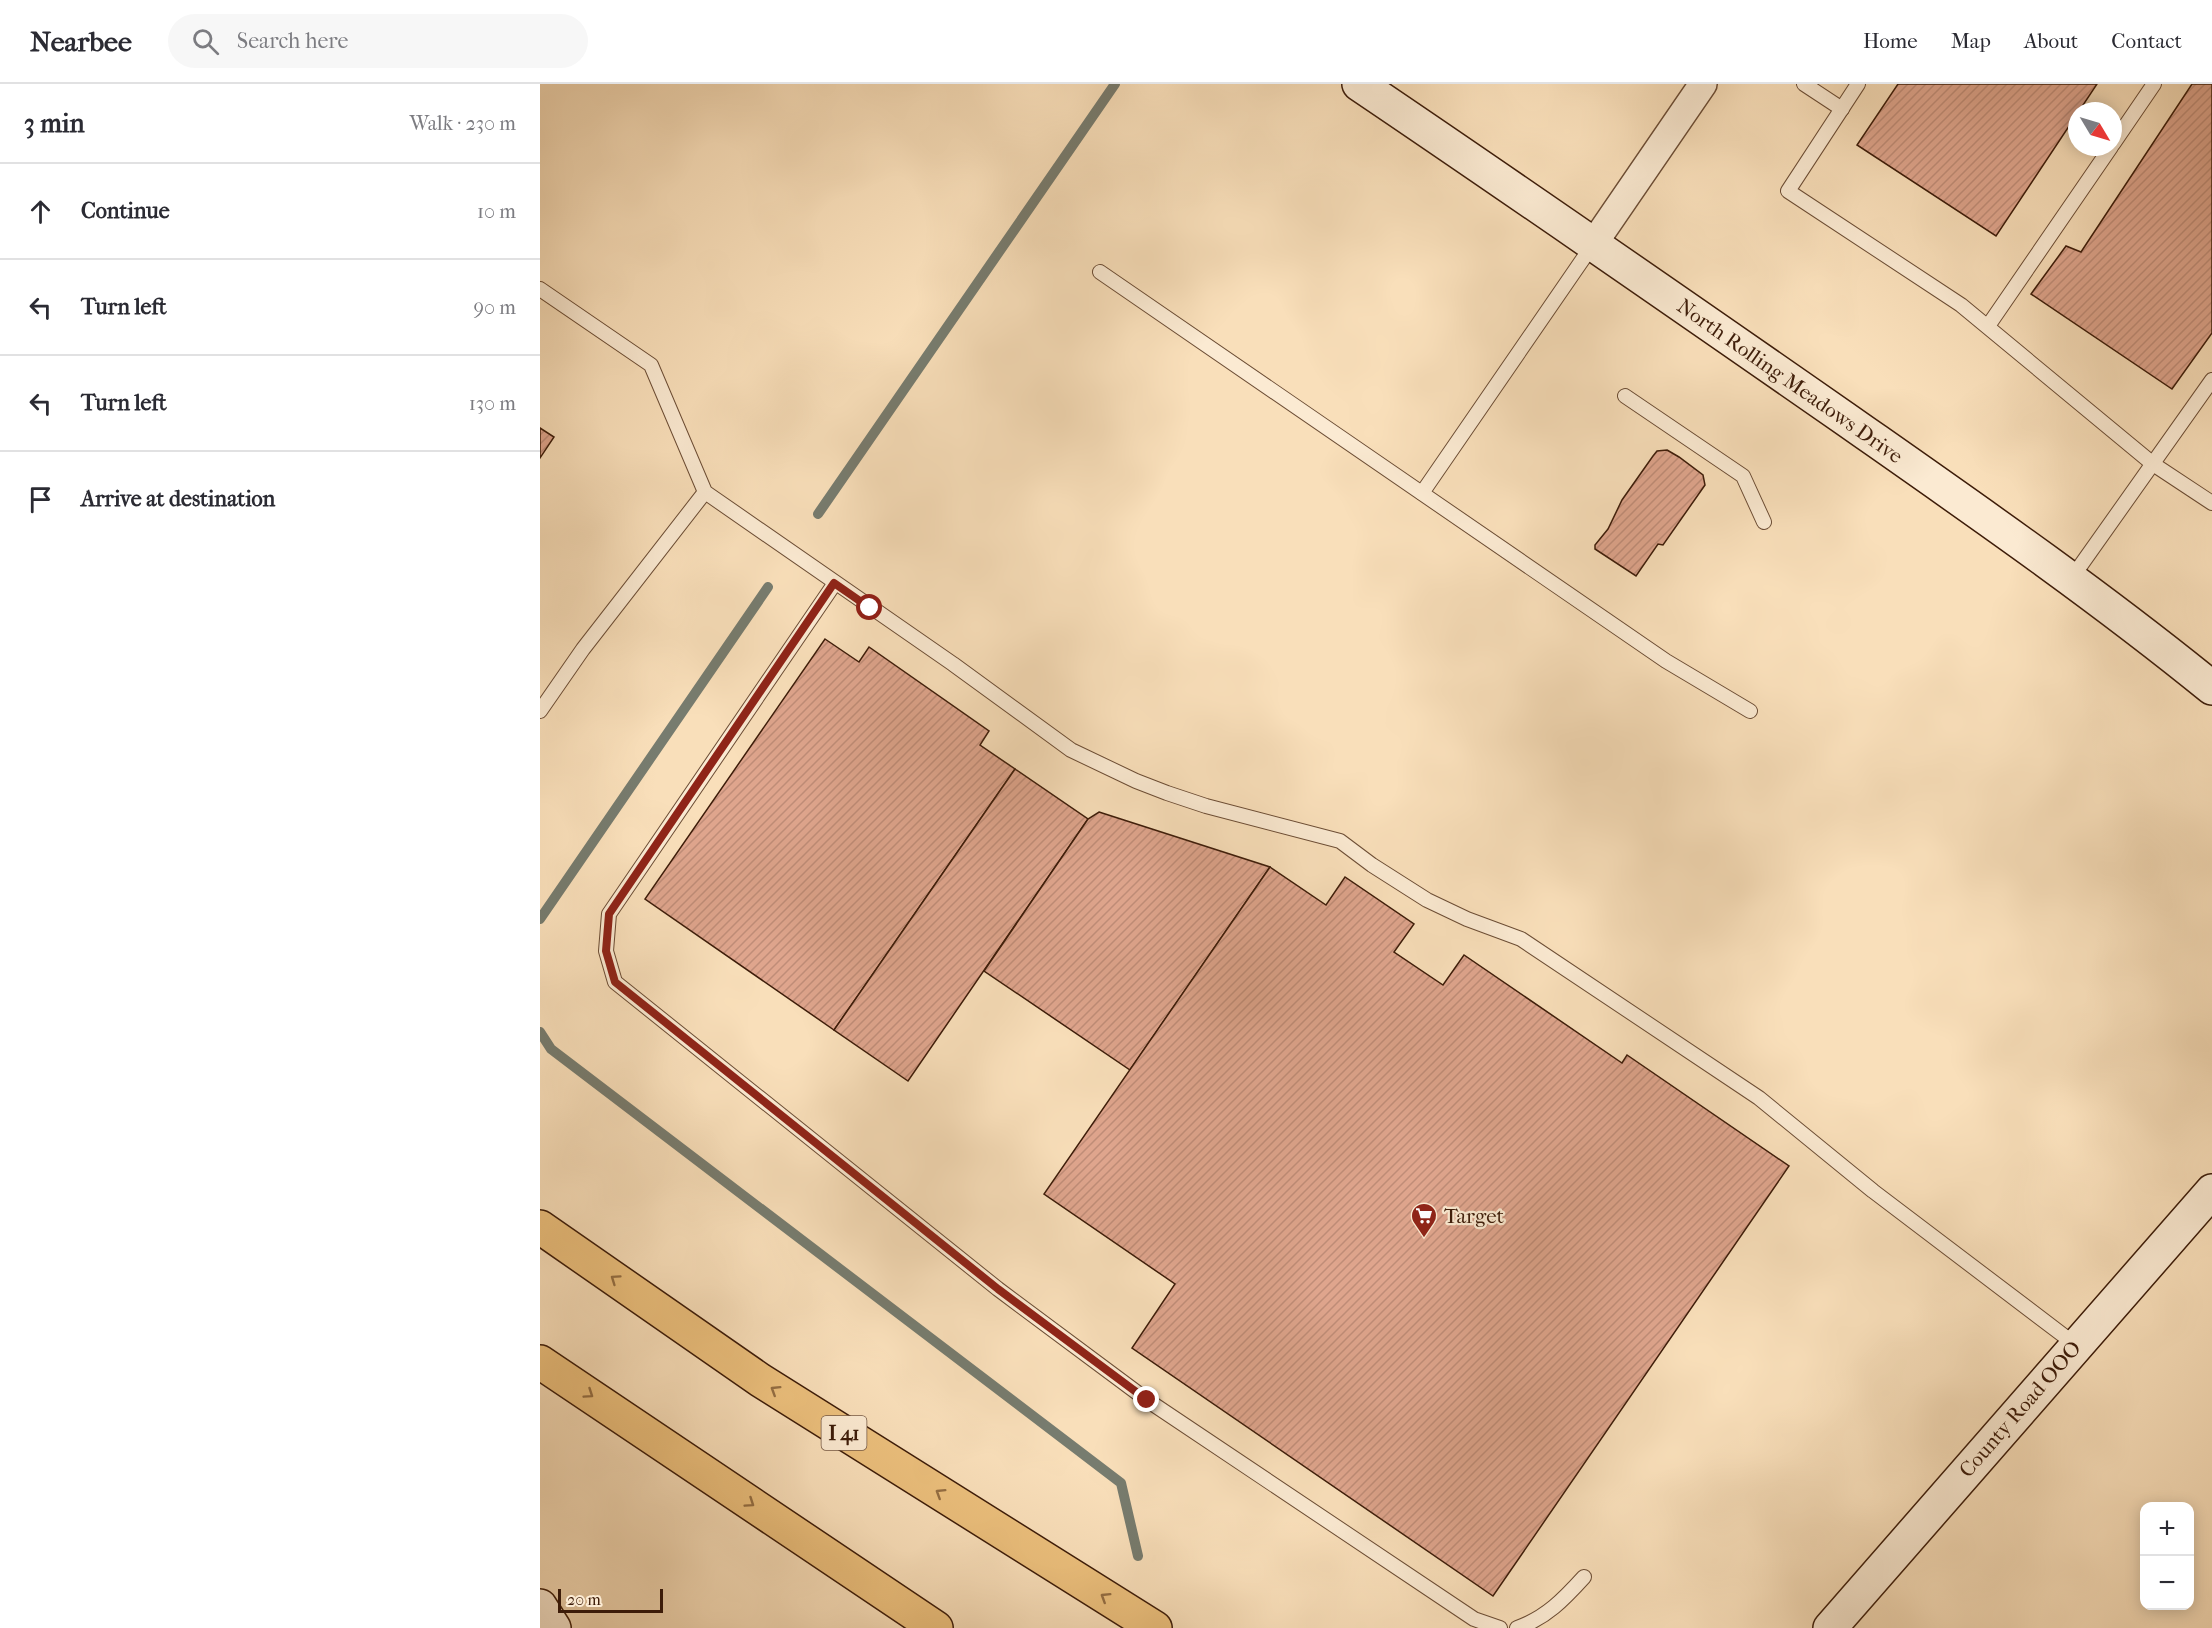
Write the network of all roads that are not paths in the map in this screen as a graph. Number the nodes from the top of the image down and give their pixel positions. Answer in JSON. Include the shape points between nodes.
{"nodes":[{"id":1,"x":1359,"y":84,"type":"edge"},
{"id":2,"x":1703,"y":84,"type":"edge"},
{"id":3,"x":1804,"y":84,"type":"edge"},
{"id":4,"x":1858,"y":84,"type":"edge"},
{"id":5,"x":2154,"y":84,"type":"edge"},
{"id":6,"x":1842,"y":109,"type":"junction"},
{"id":7,"x":2122,"y":130,"type":"edge"},
{"id":8,"x":2104,"y":156,"type":"edge"},
{"id":9,"x":1594,"y":243,"type":"junction"},
{"id":10,"x":1100,"y":272,"type":"dead end"},
{"id":11,"x":540,"y":289,"type":"edge"},
{"id":12,"x":1988,"y":326,"type":"junction"},
{"id":13,"x":2212,"y":380,"type":"edge"},
{"id":14,"x":1625,"y":396,"type":"dead end"},
{"id":15,"x":2153,"y":464,"type":"junction"},
{"id":16,"x":705,"y":492,"type":"junction"},
{"id":17,"x":1422,"y":493,"type":"junction"},
{"id":18,"x":2212,"y":503,"type":"edge"},
{"id":19,"x":1764,"y":522,"type":"dead end"},
{"id":20,"x":2070,"y":580,"type":"junction"},
{"id":21,"x":834,"y":583,"type":"junction"},
{"id":22,"x":2212,"y":688,"type":"edge"},
{"id":23,"x":540,"y":711,"type":"edge"},
{"id":24,"x":1750,"y":711,"type":"dead end"},
{"id":25,"x":2212,"y":1191,"type":"edge"},
{"id":26,"x":540,"y":1227,"type":"edge"},
{"id":27,"x":2076,"y":1345,"type":"junction"},
{"id":28,"x":540,"y":1362,"type":"edge"},
{"id":29,"x":1584,"y":1577,"type":"dead end"},
{"id":30,"x":540,"y":1606,"type":"edge"},
{"id":31,"x":554,"y":1628,"type":"edge"},
{"id":32,"x":936,"y":1628,"type":"edge"},
{"id":33,"x":1155,"y":1628,"type":"edge"},
{"id":34,"x":1500,"y":1628,"type":"edge"},
{"id":35,"x":1517,"y":1628,"type":"edge"},
{"id":36,"x":1830,"y":1628,"type":"edge"}],
"edges":[{"from":1,"to":9,"type":"main road","name":"North Rolling Meadows Drive"},
{"from":2,"to":9,"type":"street"},
{"from":3,"to":6,"type":"lane"},
{"from":4,"to":6,"type":"lane"},
{"from":5,"to":7,"type":"lane"},
{"from":6,"to":12,"type":"lane","via":[[1788,191]]},
{"from":8,"to":12,"type":"lane"},
{"from":9,"to":17,"type":"lane"},
{"from":9,"to":20,"type":"main road","name":"North Rolling Meadows Drive"},
{"from":10,"to":17,"type":"lane"},
{"from":11,"to":16,"type":"lane","via":[[651,365]]},
{"from":12,"to":15,"type":"lane"},
{"from":13,"to":15,"type":"lane"},
{"from":14,"to":19,"type":"lane","via":[[1743,476]]},
{"from":15,"to":18,"type":"lane"},
{"from":15,"to":20,"type":"lane"},
{"from":16,"to":21,"type":"lane"},
{"from":16,"to":23,"type":"lane"},
{"from":17,"to":24,"type":"lane","via":[[1666,661]]},
{"from":20,"to":22,"type":"main road","name":"North Rolling Meadows Drive"},
{"from":21,"to":27,"type":"lane","via":[[1071,750],[1167,793],[1340,841],[1427,900],[1521,939],[1759,1098],[1873,1191]]},
{"from":21,"to":34,"type":"lane","via":[[609,914],[606,951],[615,982],[998,1289],[1147,1400],[1474,1619]]},
{"from":25,"to":27,"type":"main road","name":"County Road OOO"},
{"from":33,"to":26,"type":"highway","number":"I 41","one_way":true,"via":[[760,1380]]},
{"from":27,"to":36,"type":"main road","name":"County Road OOO"},
{"from":28,"to":32,"type":"highway","one_way":true},
{"from":29,"to":35,"type":"lane","via":[[1560,1604],[1534,1622]]},
{"from":30,"to":31,"type":"main road"}]}
